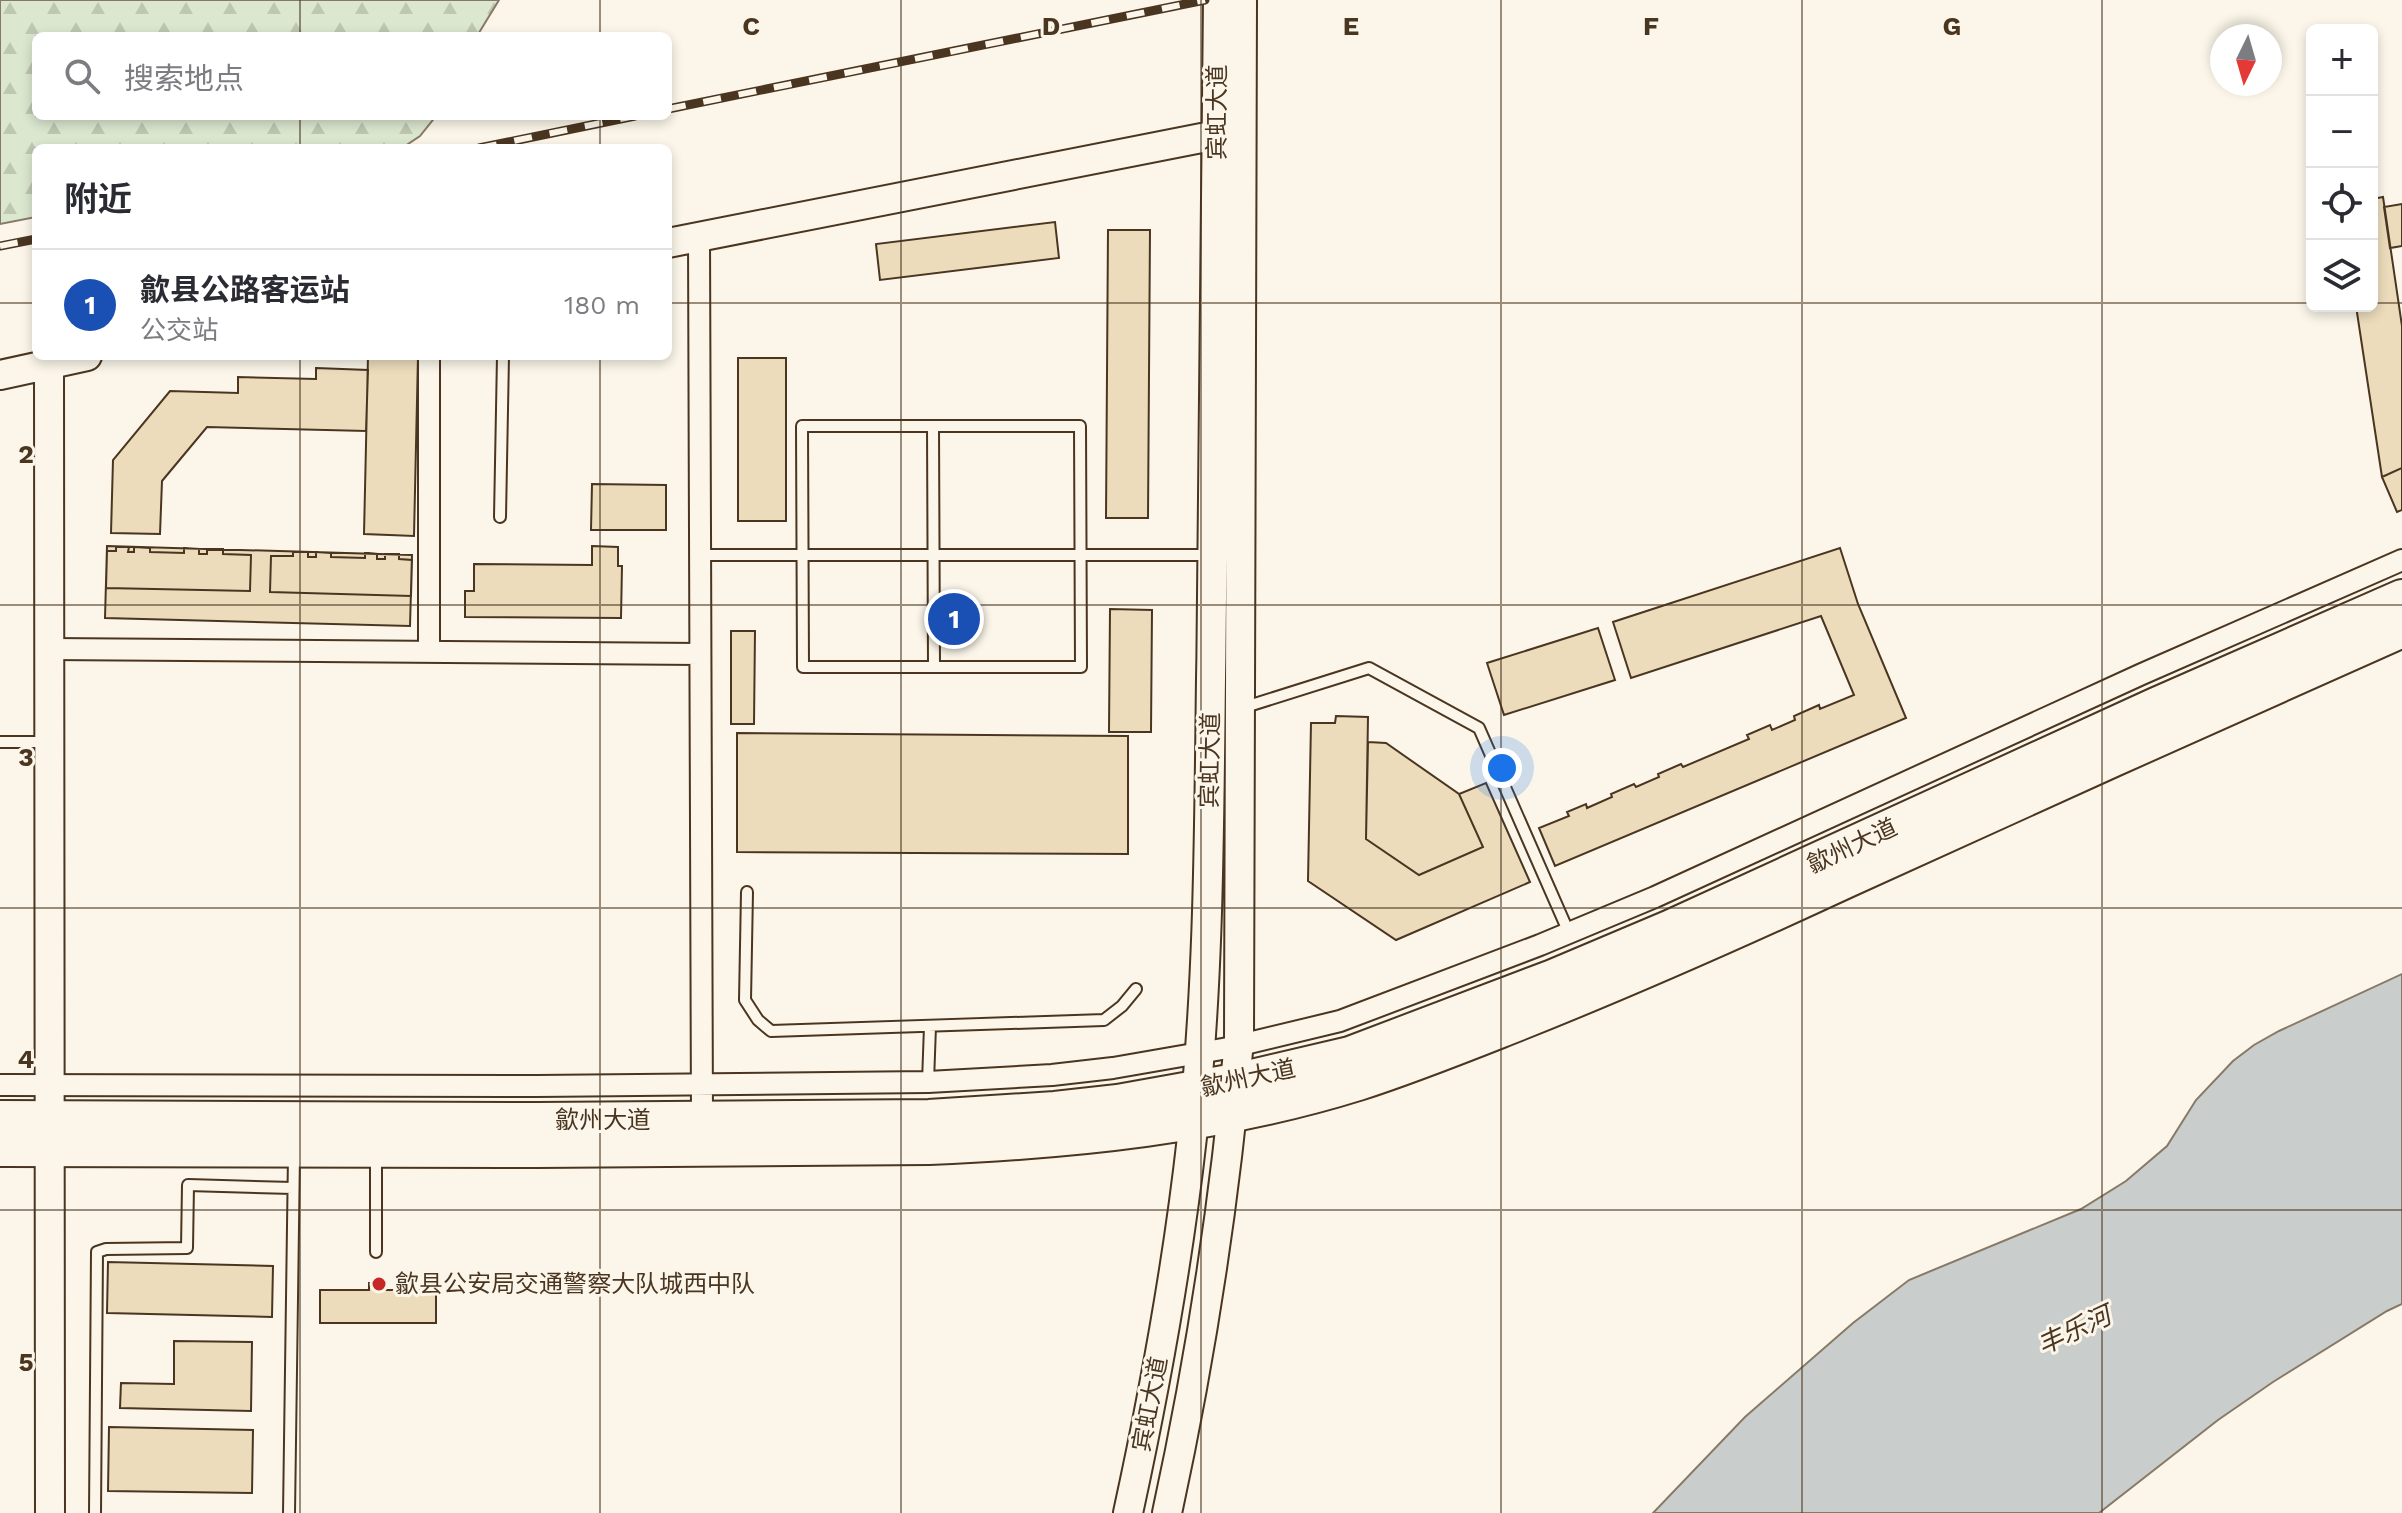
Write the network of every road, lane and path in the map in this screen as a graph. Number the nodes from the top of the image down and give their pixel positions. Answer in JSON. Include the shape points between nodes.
{"nodes":[{"id":1,"x":1218,"y":0,"type":"edge"},
{"id":2,"x":1242,"y":0,"type":"edge"},
{"id":3,"x":1229,"y":132,"type":"junction"},
{"id":4,"x":699,"y":237,"type":"junction"},
{"id":5,"x":672,"y":242,"type":"edge"},
{"id":6,"x":68,"y":360,"type":"edge"},
{"id":7,"x":429,"y":360,"type":"edge"},
{"id":8,"x":503,"y":360,"type":"edge"},
{"id":9,"x":49,"y":364,"type":"junction"},
{"id":10,"x":0,"y":375,"type":"edge"},
{"id":11,"x":933,"y":426,"type":"junction"},
{"id":12,"x":500,"y":517,"type":"dead end"},
{"id":13,"x":700,"y":555,"type":"junction"},
{"id":14,"x":803,"y":555,"type":"junction"},
{"id":15,"x":934,"y":555,"type":"junction"},
{"id":16,"x":1080,"y":555,"type":"junction"},
{"id":17,"x":1214,"y":555,"type":"junction"},
{"id":18,"x":2402,"y":560,"type":"edge"},
{"id":19,"x":2402,"y":598,"type":"edge"},
{"id":20,"x":2402,"y":629,"type":"edge"},
{"id":21,"x":50,"y":649,"type":"junction"},
{"id":22,"x":429,"y":652,"type":"junction"},
{"id":23,"x":700,"y":654,"type":"junction"},
{"id":24,"x":934,"y":667,"type":"junction"},
{"id":25,"x":1239,"y":709,"type":"junction"},
{"id":26,"x":0,"y":742,"type":"edge"},
{"id":27,"x":50,"y":742,"type":"junction"},
{"id":28,"x":747,"y":892,"type":"dead end"},
{"id":29,"x":1569,"y":933,"type":"junction"},
{"id":30,"x":1136,"y":989,"type":"dead end"},
{"id":31,"x":930,"y":1026,"type":"junction"},
{"id":32,"x":1239,"y":1046,"type":"junction"},
{"id":33,"x":1200,"y":1054,"type":"junction"},
{"id":34,"x":928,"y":1082,"type":"junction"},
{"id":35,"x":0,"y":1085,"type":"edge"},
{"id":36,"x":1234,"y":1097,"type":"junction"},
{"id":37,"x":702,"y":1102,"type":"junction"},
{"id":38,"x":1195,"y":1105,"type":"junction"},
{"id":39,"x":50,"y":1117,"type":"junction"},
{"id":40,"x":0,"y":1119,"type":"edge"},
{"id":41,"x":0,"y":1148,"type":"edge"},
{"id":42,"x":294,"y":1149,"type":"junction"},
{"id":43,"x":376,"y":1149,"type":"junction"},
{"id":44,"x":293,"y":1188,"type":"junction"},
{"id":45,"x":376,"y":1252,"type":"dead end"},
{"id":46,"x":50,"y":1513,"type":"edge"},
{"id":47,"x":95,"y":1513,"type":"edge"},
{"id":48,"x":289,"y":1513,"type":"edge"},
{"id":49,"x":1128,"y":1513,"type":"edge"},
{"id":50,"x":1167,"y":1513,"type":"edge"}],
"edges":[{"from":1,"to":3,"type":"main road","name":"宾虹大道"},
{"from":2,"to":3,"type":"main road","name":"宾虹大道"},
{"from":3,"to":4,"type":"main road"},
{"from":3,"to":17,"type":"main road","name":"宾虹大道"},
{"from":3,"to":25,"type":"main road","name":"宾虹大道"},
{"from":4,"to":5,"type":"main road"},
{"from":4,"to":13,"type":"street"},
{"from":6,"to":9,"type":"main road"},
{"from":7,"to":22,"type":"street"},
{"from":8,"to":12,"type":"lane"},
{"from":9,"to":10,"type":"main road"},
{"from":9,"to":21,"type":"main road"},
{"from":11,"to":14,"type":"lane","via":[[802,426]]},
{"from":11,"to":15,"type":"lane"},
{"from":11,"to":16,"type":"lane","via":[[1080,426]]},
{"from":13,"to":14,"type":"lane"},
{"from":13,"to":23,"type":"street"},
{"from":14,"to":15,"type":"lane"},
{"from":14,"to":24,"type":"lane","via":[[803,667]]},
{"from":15,"to":16,"type":"lane"},
{"from":15,"to":24,"type":"lane"},
{"from":16,"to":17,"type":"lane"},
{"from":16,"to":24,"type":"lane","via":[[1081,667]]},
{"from":17,"to":33,"type":"main road","name":"宾虹大道"},
{"from":18,"to":29,"type":"street"},
{"from":19,"to":36,"type":"highway","name":"歙州大道","via":[[1553,978]]},
{"from":20,"to":36,"type":"highway","name":"歙州大道","via":[[1564,1004],[1359,1082]]},
{"from":21,"to":22,"type":"street"},
{"from":21,"to":27,"type":"main road"},
{"from":22,"to":23,"type":"street"},
{"from":23,"to":37,"type":"street"},
{"from":25,"to":29,"type":"lane","via":[[1369,668],[1479,728]]},
{"from":25,"to":32,"type":"main road","name":"宾虹大道"},
{"from":26,"to":27,"type":"lane"},
{"from":27,"to":39,"type":"main road"},
{"from":28,"to":31,"type":"lane","via":[[745,1000],[764,1026],[771,1031]]},
{"from":29,"to":32,"type":"street","via":[[1340,1021]]},
{"from":30,"to":31,"type":"lane","via":[[1104,1020]]},
{"from":31,"to":34,"type":"lane"},
{"from":32,"to":33,"type":"street"},
{"from":32,"to":36,"type":"main road","name":"宾虹大道"},
{"from":33,"to":34,"type":"street","via":[[1052,1075]]},
{"from":33,"to":38,"type":"main road","name":"宾虹大道"},
{"from":34,"to":37,"type":"street"},
{"from":35,"to":39,"type":"street"},
{"from":36,"to":38,"type":"highway","name":"歙州大道"},
{"from":36,"to":50,"type":"main road","name":"宾虹大道","via":[[1209,1295]]},
{"from":37,"to":38,"type":"highway","name":"歙州大道","via":[[992,1115],[1118,1103]]},
{"from":37,"to":39,"type":"highway","name":"歙州大道"},
{"from":38,"to":43,"type":"highway","name":"歙州大道","via":[[1058,1138],[942,1146]]},
{"from":38,"to":49,"type":"main road","name":"宾虹大道","via":[[1171,1288]]},
{"from":39,"to":40,"type":"highway","name":"歙州大道"},
{"from":39,"to":41,"type":"highway","name":"歙州大道"},
{"from":39,"to":42,"type":"highway","name":"歙州大道"},
{"from":39,"to":46,"type":"main road"},
{"from":42,"to":43,"type":"highway","name":"歙州大道"},
{"from":42,"to":44,"type":"lane"},
{"from":43,"to":45,"type":"lane"},
{"from":44,"to":47,"type":"lane","via":[[188,1185],[187,1248],[97,1252]]},
{"from":44,"to":48,"type":"lane"}]}
